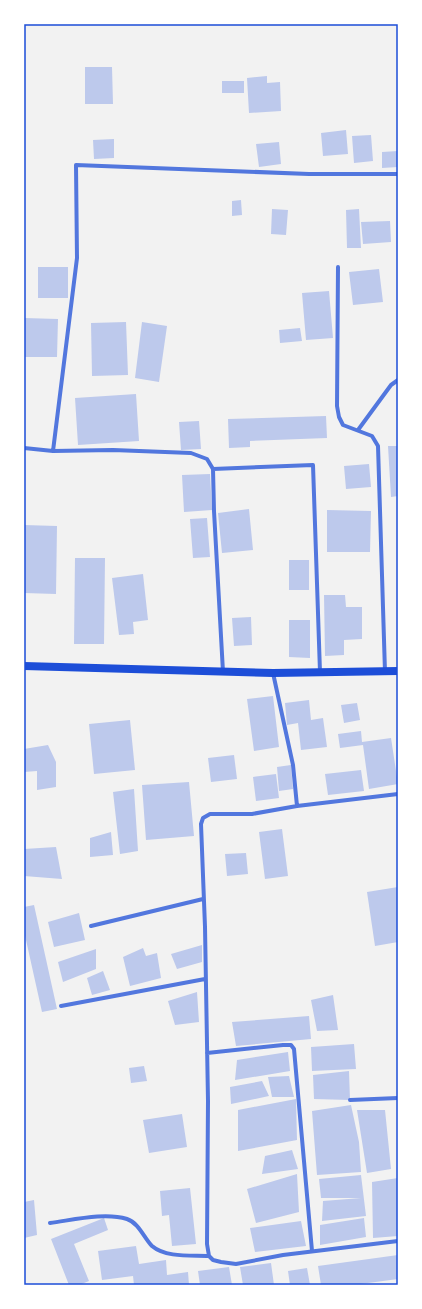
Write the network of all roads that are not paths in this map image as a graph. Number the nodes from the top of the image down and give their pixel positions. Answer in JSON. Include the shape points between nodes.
{"nodes":[{"id":1,"x":398,"y":174,"type":"edge"},
{"id":2,"x":338,"y":267,"type":"dead end"},
{"id":3,"x":398,"y":380,"type":"edge"},
{"id":4,"x":358,"y":430,"type":"junction"},
{"id":5,"x":24,"y":448,"type":"edge"},
{"id":6,"x":53,"y":451,"type":"junction"},
{"id":7,"x":213,"y":469,"type":"junction"},
{"id":8,"x":24,"y":666,"type":"edge"},
{"id":9,"x":398,"y":671,"type":"edge"},
{"id":10,"x":223,"y":672,"type":"junction"},
{"id":11,"x":320,"y":672,"type":"junction"},
{"id":12,"x":386,"y":672,"type":"junction"},
{"id":13,"x":273,"y":673,"type":"junction"},
{"id":14,"x":398,"y":794,"type":"edge"},
{"id":15,"x":297,"y":806,"type":"junction"},
{"id":16,"x":203,"y":900,"type":"junction"},
{"id":17,"x":91,"y":926,"type":"dead end"},
{"id":18,"x":205,"y":979,"type":"junction"},
{"id":19,"x":61,"y":1006,"type":"dead end"},
{"id":20,"x":207,"y":1053,"type":"junction"},
{"id":21,"x":398,"y":1098,"type":"edge"},
{"id":22,"x":350,"y":1100,"type":"dead end"},
{"id":23,"x":50,"y":1223,"type":"dead end"},
{"id":24,"x":398,"y":1242,"type":"edge"},
{"id":25,"x":312,"y":1252,"type":"junction"},
{"id":26,"x":209,"y":1256,"type":"junction"}],
"edges":[{"from":1,"to":6,"type":"street","via":[[309,174],[76,165],[77,258]]},
{"from":2,"to":4,"type":"street","via":[[337,406],[343,425]]},
{"from":3,"to":4,"type":"street","via":[[391,384]]},
{"from":4,"to":12,"type":"street","via":[[372,436],[378,446]]},
{"from":5,"to":6,"type":"street"},
{"from":6,"to":7,"type":"street","via":[[191,453],[207,459]]},
{"from":7,"to":10,"type":"street"},
{"from":7,"to":11,"type":"street","via":[[313,465]]},
{"from":8,"to":10,"type":"main road"},
{"from":9,"to":12,"type":"main road"},
{"from":10,"to":13,"type":"main road"},
{"from":11,"to":12,"type":"main road"},
{"from":11,"to":13,"type":"main road"},
{"from":13,"to":15,"type":"street","via":[[293,765]]},
{"from":14,"to":15,"type":"street"},
{"from":15,"to":16,"type":"street","via":[[252,814],[210,814],[203,818],[200,836]]},
{"from":16,"to":17,"type":"street"},
{"from":16,"to":18,"type":"street"},
{"from":18,"to":19,"type":"street"},
{"from":18,"to":20,"type":"street"},
{"from":20,"to":25,"type":"street","via":[[283,1045],[290,1045],[294,1049]]},
{"from":20,"to":26,"type":"street"},
{"from":21,"to":22,"type":"street"},
{"from":23,"to":26,"type":"street","via":[[104,1216],[120,1218],[136,1225],[153,1246],[160,1250],[172,1254]]},
{"from":24,"to":25,"type":"street"},
{"from":25,"to":26,"type":"street","via":[[236,1264],[213,1260]]}]}
